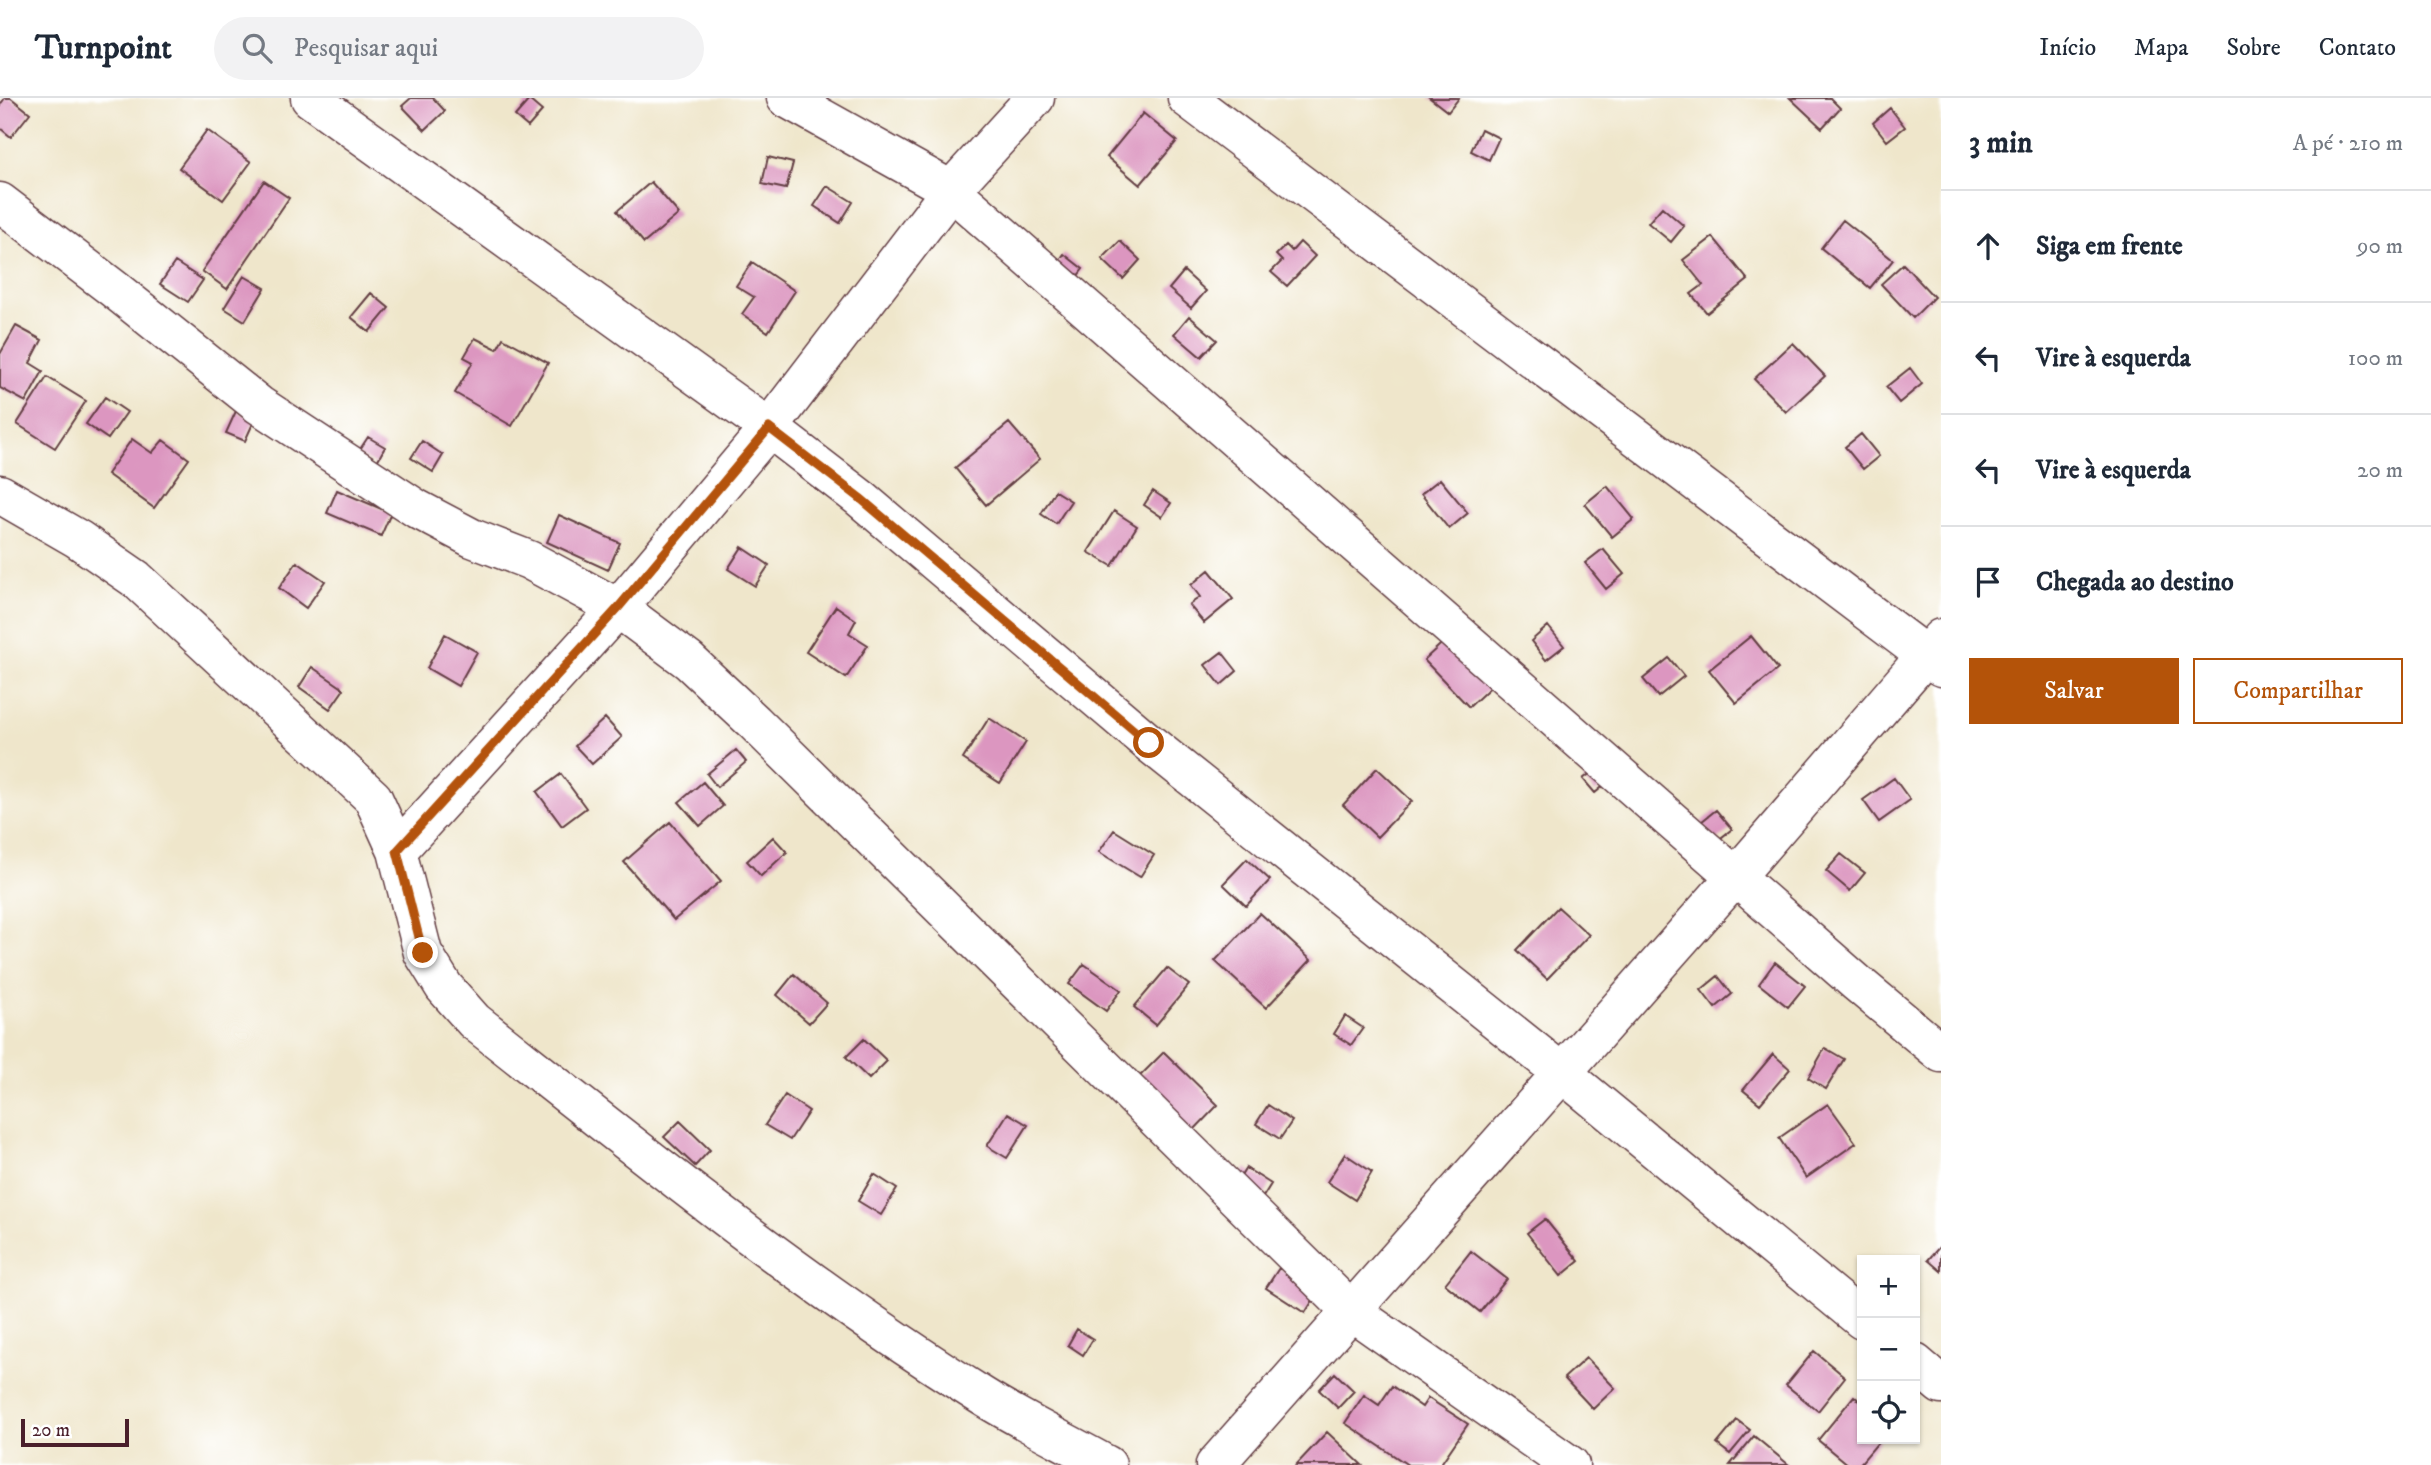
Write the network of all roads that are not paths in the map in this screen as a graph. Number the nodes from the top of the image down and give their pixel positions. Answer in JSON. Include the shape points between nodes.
{"nodes":[{"id":1,"x":310,"y":98,"type":"edge"},
{"id":2,"x":786,"y":98,"type":"edge"},
{"id":3,"x":1035,"y":98,"type":"edge"},
{"id":4,"x":1187,"y":98,"type":"edge"},
{"id":5,"x":951,"y":190,"type":"junction"},
{"id":6,"x":0,"y":202,"type":"edge"},
{"id":7,"x":769,"y":428,"type":"junction"},
{"id":8,"x":0,"y":494,"type":"edge"},
{"id":9,"x":618,"y":608,"type":"junction"},
{"id":10,"x":1936,"y":654,"type":"edge"},
{"id":11,"x":397,"y":851,"type":"junction"},
{"id":12,"x":1737,"y":875,"type":"junction"},
{"id":13,"x":1941,"y":1053,"type":"edge"},
{"id":14,"x":1561,"y":1072,"type":"junction"},
{"id":15,"x":1350,"y":1311,"type":"junction"},
{"id":16,"x":1860,"y":1318,"type":"edge"},
{"id":17,"x":1920,"y":1367,"type":"edge"},
{"id":18,"x":1941,"y":1385,"type":"edge"},
{"id":19,"x":1107,"y":1465,"type":"edge"},
{"id":20,"x":1215,"y":1465,"type":"edge"},
{"id":21,"x":1570,"y":1465,"type":"edge"}],
"edges":[{"from":1,"to":7,"type":"street"},
{"from":2,"to":5,"type":"street"},
{"from":3,"to":5,"type":"street"},
{"from":4,"to":10,"type":"street"},
{"from":5,"to":7,"type":"street"},
{"from":5,"to":12,"type":"street"},
{"from":6,"to":9,"type":"street","via":[[270,413],[417,509],[472,538],[529,560]]},
{"from":7,"to":9,"type":"street"},
{"from":7,"to":14,"type":"street","via":[[860,498],[1160,752]]},
{"from":8,"to":11,"type":"street","via":[[136,579],[373,798]]},
{"from":9,"to":11,"type":"street"},
{"from":9,"to":15,"type":"street","via":[[688,662],[754,722]]},
{"from":10,"to":12,"type":"street"},
{"from":11,"to":19,"type":"street","via":[[423,953],[444,987],[474,1021],[741,1231],[826,1292],[983,1396]]},
{"from":12,"to":13,"type":"street"},
{"from":12,"to":14,"type":"street"},
{"from":14,"to":15,"type":"street"},
{"from":14,"to":16,"type":"street"},
{"from":15,"to":20,"type":"street"},
{"from":15,"to":21,"type":"street"},
{"from":17,"to":18,"type":"street"}]}
